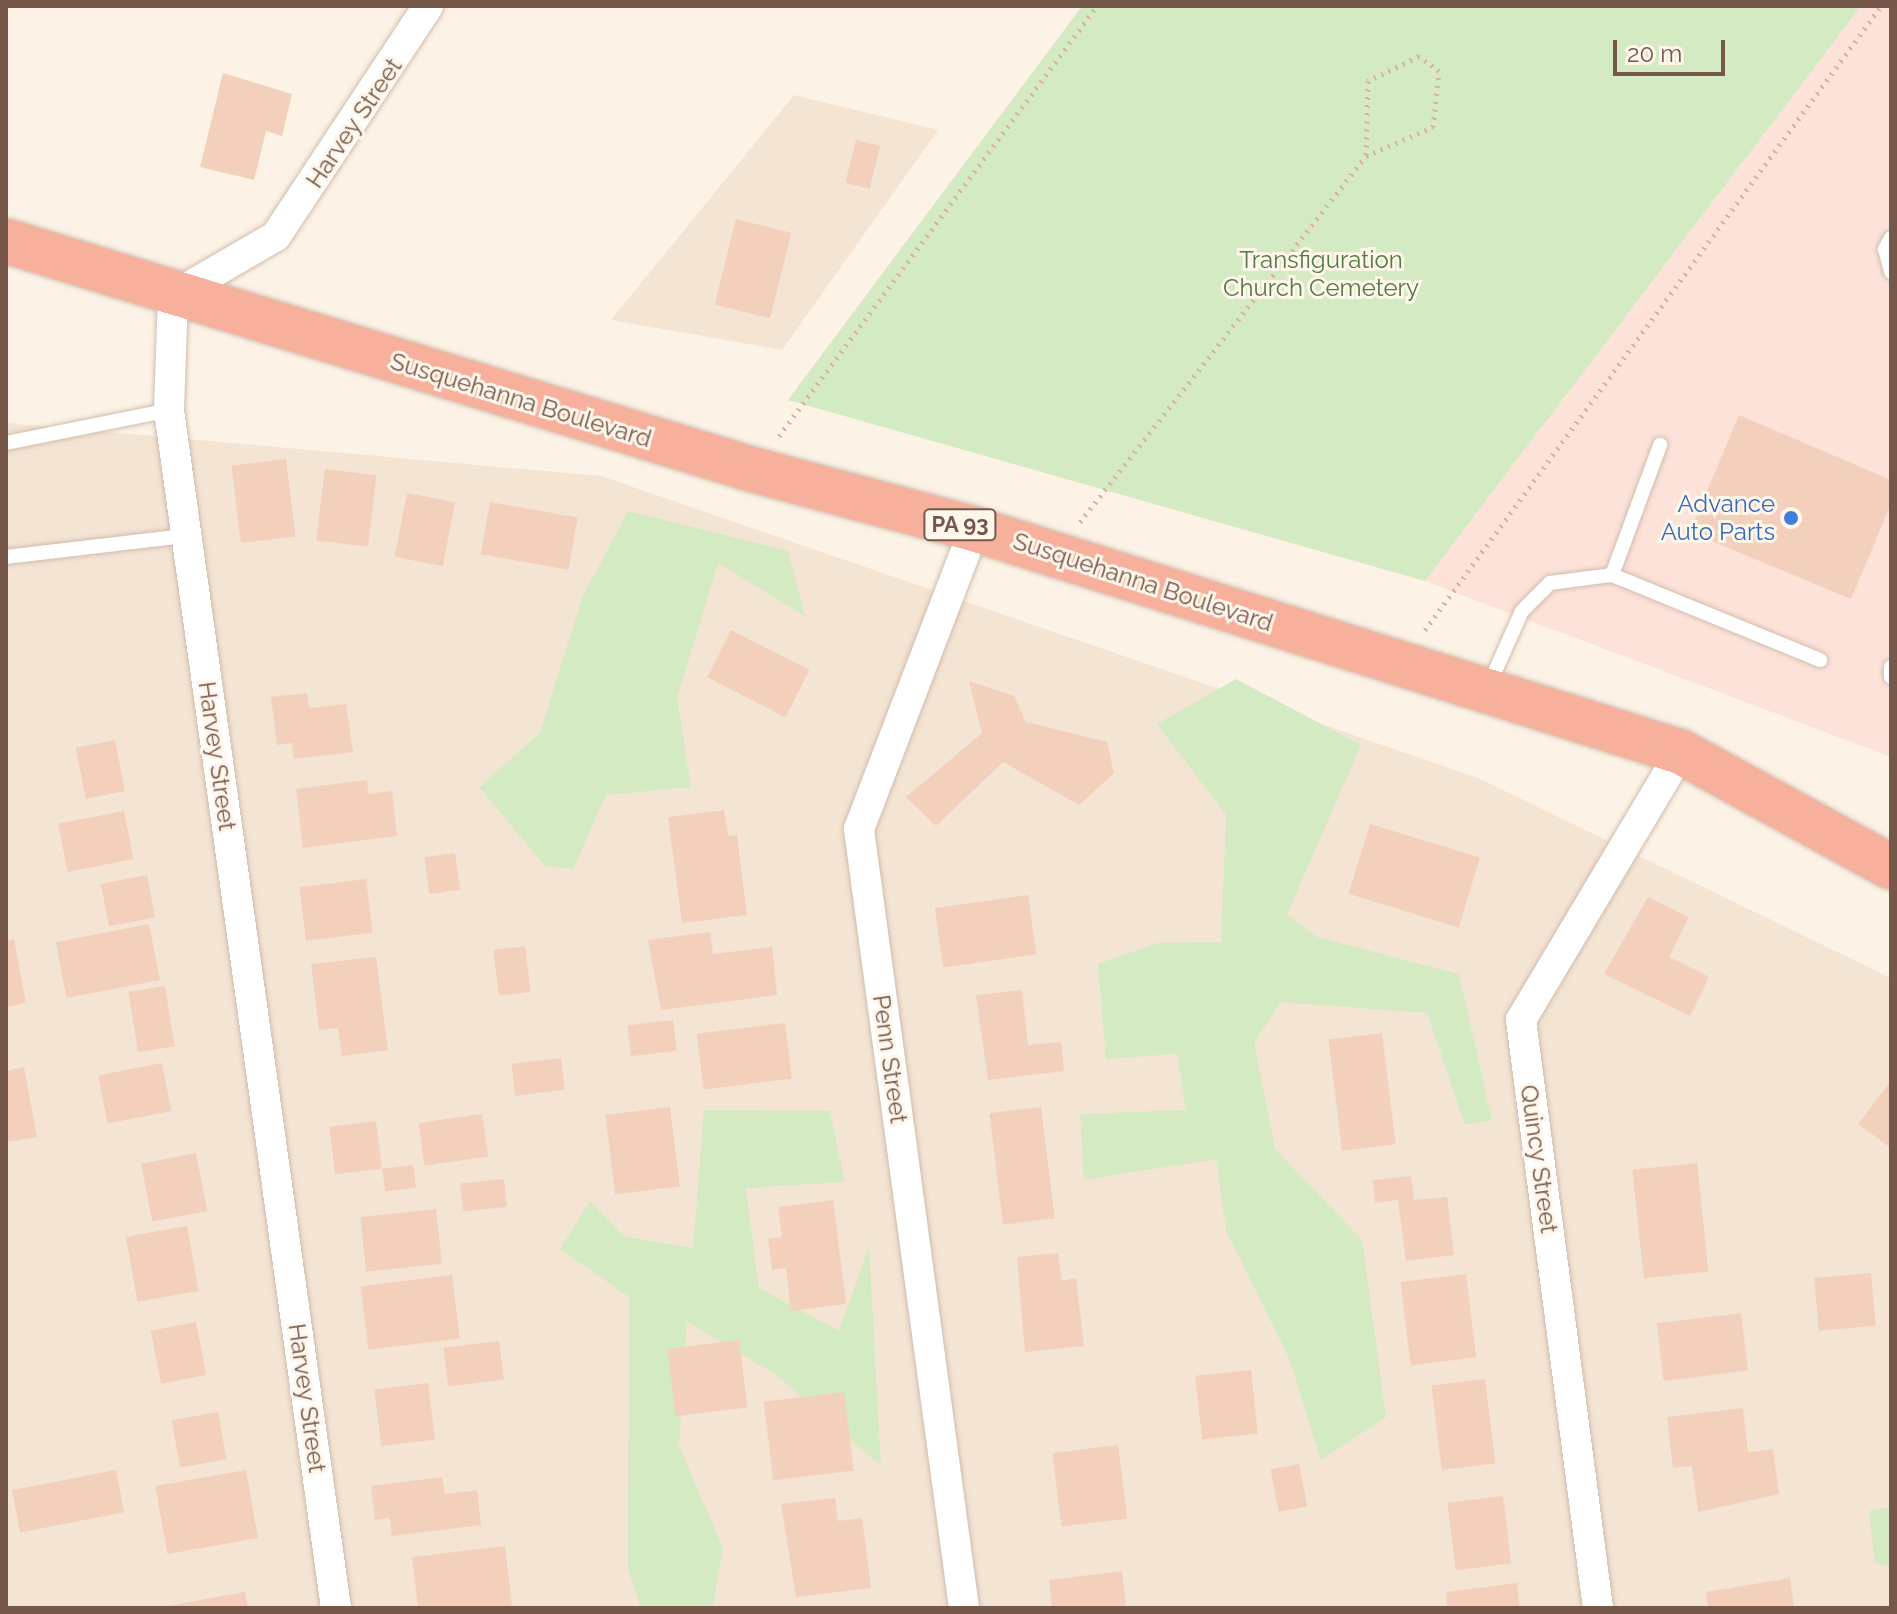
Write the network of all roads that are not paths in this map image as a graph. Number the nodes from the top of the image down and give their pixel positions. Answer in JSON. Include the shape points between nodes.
{"nodes":[{"id":1,"x":428,"y":6,"type":"edge"},
{"id":2,"x":1891,"y":238,"type":"edge"},
{"id":3,"x":18,"y":253,"type":"edge"},
{"id":4,"x":1891,"y":272,"type":"edge"},
{"id":5,"x":173,"y":296,"type":"junction"},
{"id":6,"x":169,"y":410,"type":"junction"},
{"id":7,"x":6,"y":443,"type":"edge"},
{"id":8,"x":1660,"y":445,"type":"dead end"},
{"id":9,"x":974,"y":529,"type":"junction"},
{"id":10,"x":186,"y":536,"type":"junction"},
{"id":11,"x":6,"y":557,"type":"edge"},
{"id":12,"x":1612,"y":575,"type":"junction"},
{"id":13,"x":1820,"y":660,"type":"dead end"},
{"id":14,"x":1891,"y":667,"type":"edge"},
{"id":15,"x":1891,"y":677,"type":"edge"},
{"id":16,"x":1486,"y":691,"type":"junction"},
{"id":17,"x":1681,"y":752,"type":"junction"},
{"id":18,"x":1886,"y":860,"type":"edge"},
{"id":19,"x":336,"y":1608,"type":"edge"},
{"id":20,"x":964,"y":1608,"type":"edge"},
{"id":21,"x":1598,"y":1608,"type":"edge"}],
"edges":[{"from":1,"to":5,"type":"street","name":"Harvey Street","via":[[276,236]]},
{"from":2,"to":4,"type":"lane","via":[[1885,249]]},
{"from":3,"to":5,"type":"highway","name":"Susquehanna Boulevard","number":"PA 93"},
{"from":5,"to":6,"type":"street","name":"Harvey Street"},
{"from":5,"to":9,"type":"highway","name":"Susquehanna Boulevard","number":"PA 93","via":[[754,470]]},
{"from":6,"to":7,"type":"lane"},
{"from":6,"to":10,"type":"street","name":"Harvey Street"},
{"from":8,"to":12,"type":"lane"},
{"from":9,"to":16,"type":"highway","name":"Susquehanna Boulevard","number":"PA 93"},
{"from":9,"to":20,"type":"street","name":"Penn Street","via":[[859,829]]},
{"from":10,"to":11,"type":"lane"},
{"from":10,"to":19,"type":"street","name":"Harvey Street"},
{"from":12,"to":13,"type":"lane"},
{"from":12,"to":16,"type":"lane","via":[[1550,583],[1522,611]]},
{"from":14,"to":15,"type":"lane"},
{"from":16,"to":17,"type":"highway","name":"Susquehanna Boulevard","number":"PA 93"},
{"from":17,"to":18,"type":"highway","name":"Susquehanna Boulevard","number":"PA 93"},
{"from":17,"to":21,"type":"street","name":"Quincy Street","via":[[1521,1020]]}]}
